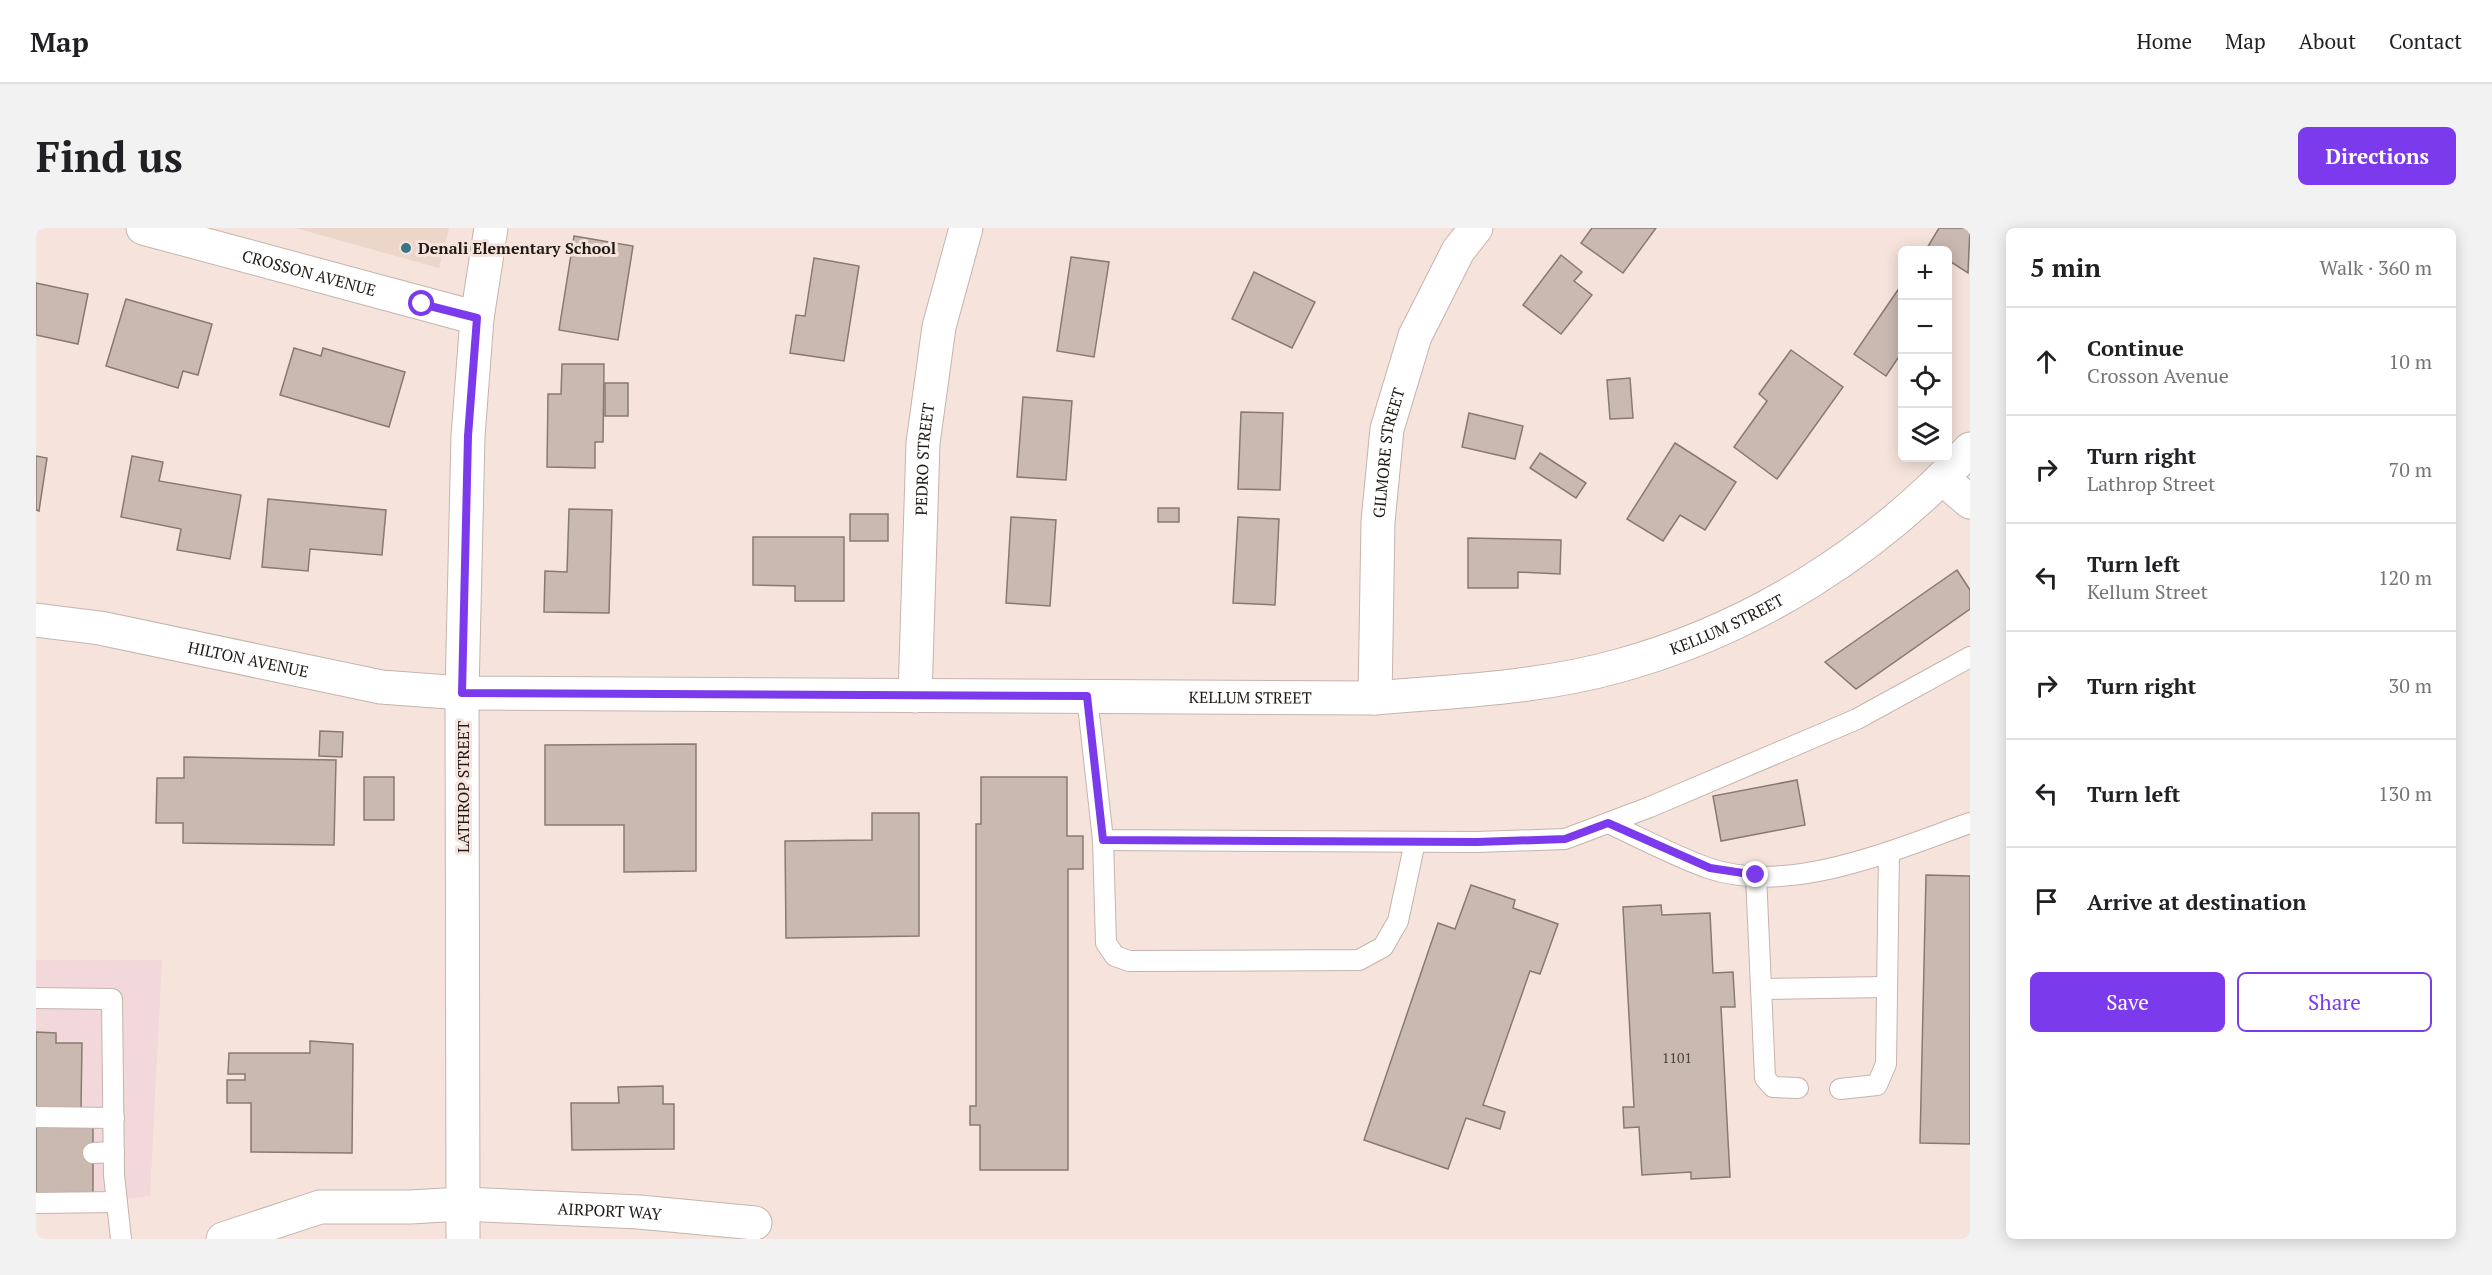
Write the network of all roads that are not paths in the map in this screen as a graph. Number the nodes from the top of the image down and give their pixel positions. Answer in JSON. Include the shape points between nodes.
{"nodes":[{"id":1,"x":143,"y":228,"type":"edge"},
{"id":2,"x":491,"y":228,"type":"edge"},
{"id":3,"x":966,"y":228,"type":"edge"},
{"id":4,"x":1476,"y":228,"type":"edge"},
{"id":5,"x":477,"y":318,"type":"junction"},
{"id":6,"x":1970,"y":449,"type":"edge"},
{"id":7,"x":1942,"y":479,"type":"junction"},
{"id":8,"x":1970,"y":502,"type":"edge"},
{"id":9,"x":36,"y":620,"type":"edge"},
{"id":10,"x":1970,"y":657,"type":"edge"},
{"id":11,"x":462,"y":693,"type":"junction"},
{"id":12,"x":915,"y":696,"type":"junction"},
{"id":13,"x":1087,"y":696,"type":"junction"},
{"id":14,"x":1375,"y":698,"type":"junction"},
{"id":15,"x":1608,"y":823,"type":"junction"},
{"id":16,"x":1970,"y":823,"type":"edge"},
{"id":17,"x":1103,"y":840,"type":"junction"},
{"id":18,"x":1415,"y":842,"type":"junction"},
{"id":19,"x":1889,"y":852,"type":"junction"},
{"id":20,"x":1756,"y":875,"type":"junction"},
{"id":21,"x":1886,"y":987,"type":"junction"},
{"id":22,"x":1761,"y":989,"type":"junction"},
{"id":23,"x":36,"y":998,"type":"edge"},
{"id":24,"x":1798,"y":1088,"type":"dead end"},
{"id":25,"x":1840,"y":1089,"type":"dead end"},
{"id":26,"x":36,"y":1117,"type":"edge"},
{"id":27,"x":114,"y":1118,"type":"junction"},
{"id":28,"x":114,"y":1152,"type":"junction"},
{"id":29,"x":93,"y":1153,"type":"dead end"},
{"id":30,"x":117,"y":1202,"type":"junction"},
{"id":31,"x":36,"y":1203,"type":"edge"},
{"id":32,"x":463,"y":1204,"type":"junction"},
{"id":33,"x":754,"y":1223,"type":"dead end"},
{"id":34,"x":121,"y":1239,"type":"edge"},
{"id":35,"x":223,"y":1239,"type":"edge"},
{"id":36,"x":463,"y":1239,"type":"edge"}],
"edges":[{"from":1,"to":5,"type":"street","name":"CROSSON AVENUE"},
{"from":2,"to":5,"type":"street","name":"LATHROP STREET"},
{"from":3,"to":12,"type":"street","name":"PEDRO STREET","via":[[939,327],[923,442]]},
{"from":4,"to":14,"type":"street","name":"GILMORE STREET","via":[[1458,251],[1415,336],[1386,429],[1378,522]]},
{"from":5,"to":11,"type":"street","name":"LATHROP STREET","via":[[468,436]]},
{"from":6,"to":7,"type":"street","name":"KELLUM STREET"},
{"from":7,"to":8,"type":"street"},
{"from":7,"to":14,"type":"street","name":"KELLUM STREET","via":[[1876,537],[1788,596],[1698,639],[1617,666],[1522,684]]},
{"from":9,"to":11,"type":"street","name":"HILTON AVENUE","via":[[100,628],[381,687]]},
{"from":10,"to":15,"type":"lane","via":[[1857,719]]},
{"from":11,"to":12,"type":"street","name":"KELLUM STREET"},
{"from":11,"to":32,"type":"street","name":"LATHROP STREET"},
{"from":12,"to":13,"type":"street","name":"KELLUM STREET"},
{"from":13,"to":14,"type":"street","name":"KELLUM STREET"},
{"from":13,"to":17,"type":"lane"},
{"from":15,"to":18,"type":"lane","via":[[1565,839]]},
{"from":15,"to":20,"type":"lane","via":[[1710,868]]},
{"from":16,"to":19,"type":"lane"},
{"from":17,"to":18,"type":"lane"},
{"from":17,"to":18,"type":"lane","via":[[1106,943],[1115,956],[1129,961],[1359,960],[1383,947],[1398,921]]},
{"from":19,"to":20,"type":"lane","via":[[1818,873]]},
{"from":19,"to":21,"type":"lane"},
{"from":20,"to":22,"type":"lane"},
{"from":21,"to":22,"type":"lane"},
{"from":21,"to":25,"type":"lane","via":[[1886,1064],[1878,1084]]},
{"from":22,"to":24,"type":"lane","via":[[1765,1078],[1773,1088]]},
{"from":23,"to":27,"type":"lane","via":[[112,999]]},
{"from":26,"to":27,"type":"lane"},
{"from":27,"to":28,"type":"lane"},
{"from":28,"to":29,"type":"lane"},
{"from":28,"to":30,"type":"lane"},
{"from":30,"to":31,"type":"lane"},
{"from":30,"to":34,"type":"lane"},
{"from":32,"to":33,"type":"street","name":"AIRPORT WAY","via":[[639,1212]]},
{"from":32,"to":35,"type":"street","name":"AIRPORT WAY","via":[[320,1207]]},
{"from":32,"to":36,"type":"street","name":"LATHROP STREET"}]}
